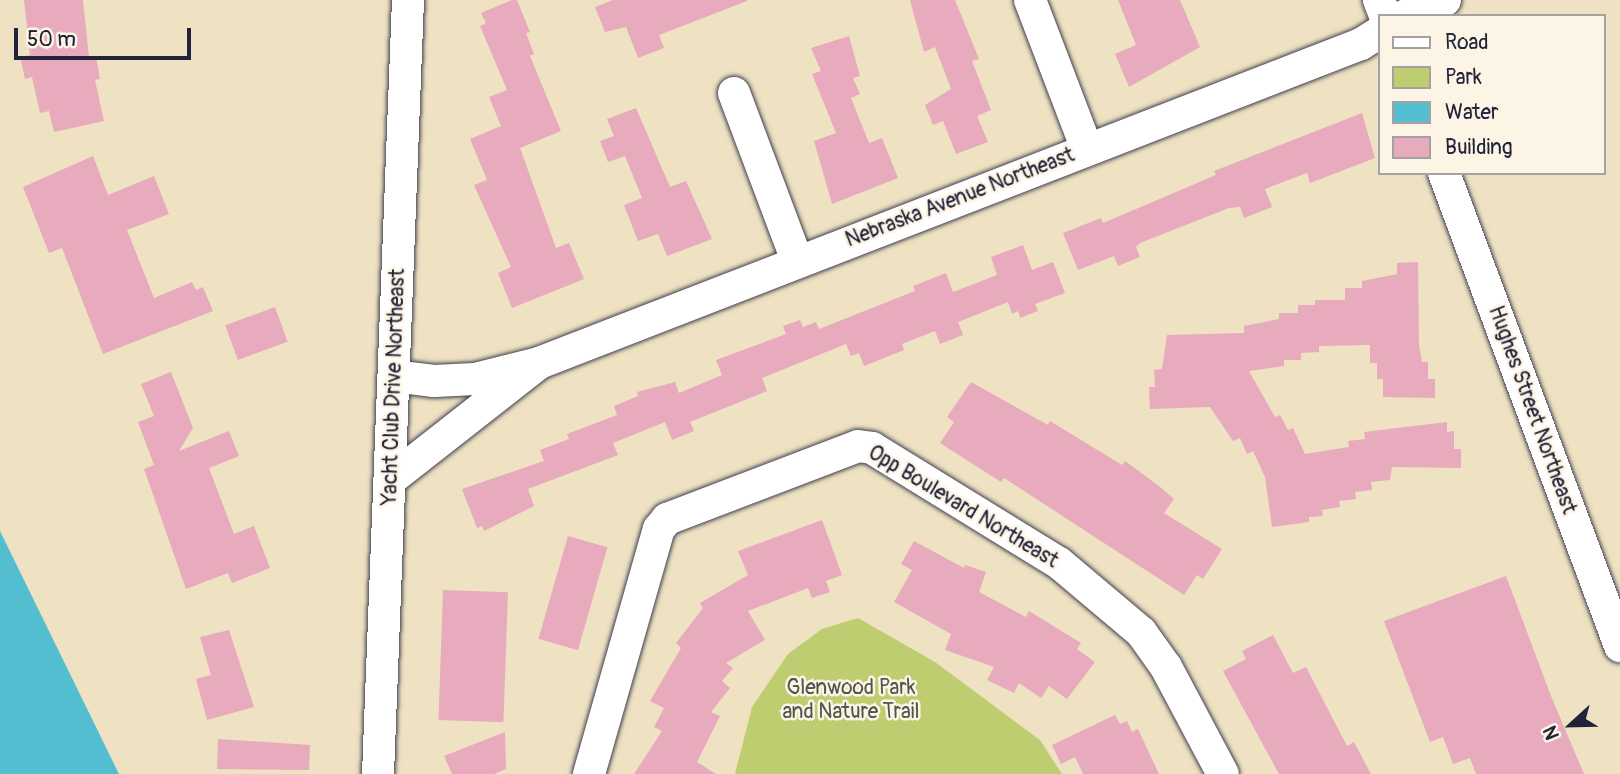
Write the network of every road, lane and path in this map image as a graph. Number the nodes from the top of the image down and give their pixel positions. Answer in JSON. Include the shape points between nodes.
{"nodes":[{"id":1,"x":408,"y":0,"type":"edge"},
{"id":2,"x":1030,"y":0,"type":"edge"},
{"id":3,"x":1445,"y":0,"type":"edge"},
{"id":4,"x":1409,"y":14,"type":"edge"},
{"id":5,"x":1378,"y":34,"type":"edge"},
{"id":6,"x":734,"y":93,"type":"dead end"},
{"id":7,"x":1087,"y":149,"type":"junction"},
{"id":8,"x":1445,"y":175,"type":"edge"},
{"id":9,"x":797,"y":261,"type":"junction"},
{"id":10,"x":539,"y":363,"type":"junction"},
{"id":11,"x":394,"y":376,"type":"junction"},
{"id":12,"x":390,"y":480,"type":"junction"},
{"id":13,"x":1620,"y":646,"type":"edge"},
{"id":14,"x":378,"y":774,"type":"edge"},
{"id":15,"x":589,"y":774,"type":"edge"},
{"id":16,"x":1223,"y":774,"type":"edge"}],
"edges":[{"from":1,"to":11,"type":"street","name":"Yacht Club Drive Northeast"},
{"from":2,"to":7,"type":"street"},
{"from":3,"to":4,"type":"street"},
{"from":5,"to":7,"type":"street","name":"Nebraska Avenue Northeast","via":[[1369,41]]},
{"from":6,"to":9,"type":"street"},
{"from":7,"to":9,"type":"street","name":"Nebraska Avenue Northeast"},
{"from":8,"to":13,"type":"street","name":"Hughes Street Northeast"},
{"from":9,"to":10,"type":"street","name":"Nebraska Avenue Northeast"},
{"from":10,"to":11,"type":"street","name":"Nebraska Avenue Northeast","via":[[475,379],[434,381]]},
{"from":10,"to":12,"type":"street","name":"Nebraska Avenue Northeast"},
{"from":11,"to":12,"type":"street","name":"Yacht Club Drive Northeast"},
{"from":12,"to":14,"type":"street","name":"Yacht Club Drive Northeast"},
{"from":15,"to":16,"type":"street","name":"Opp Boulevard Northeast","via":[[659,529],[667,519],[858,446],[883,455],[1059,563],[1141,632],[1166,667]]}]}
